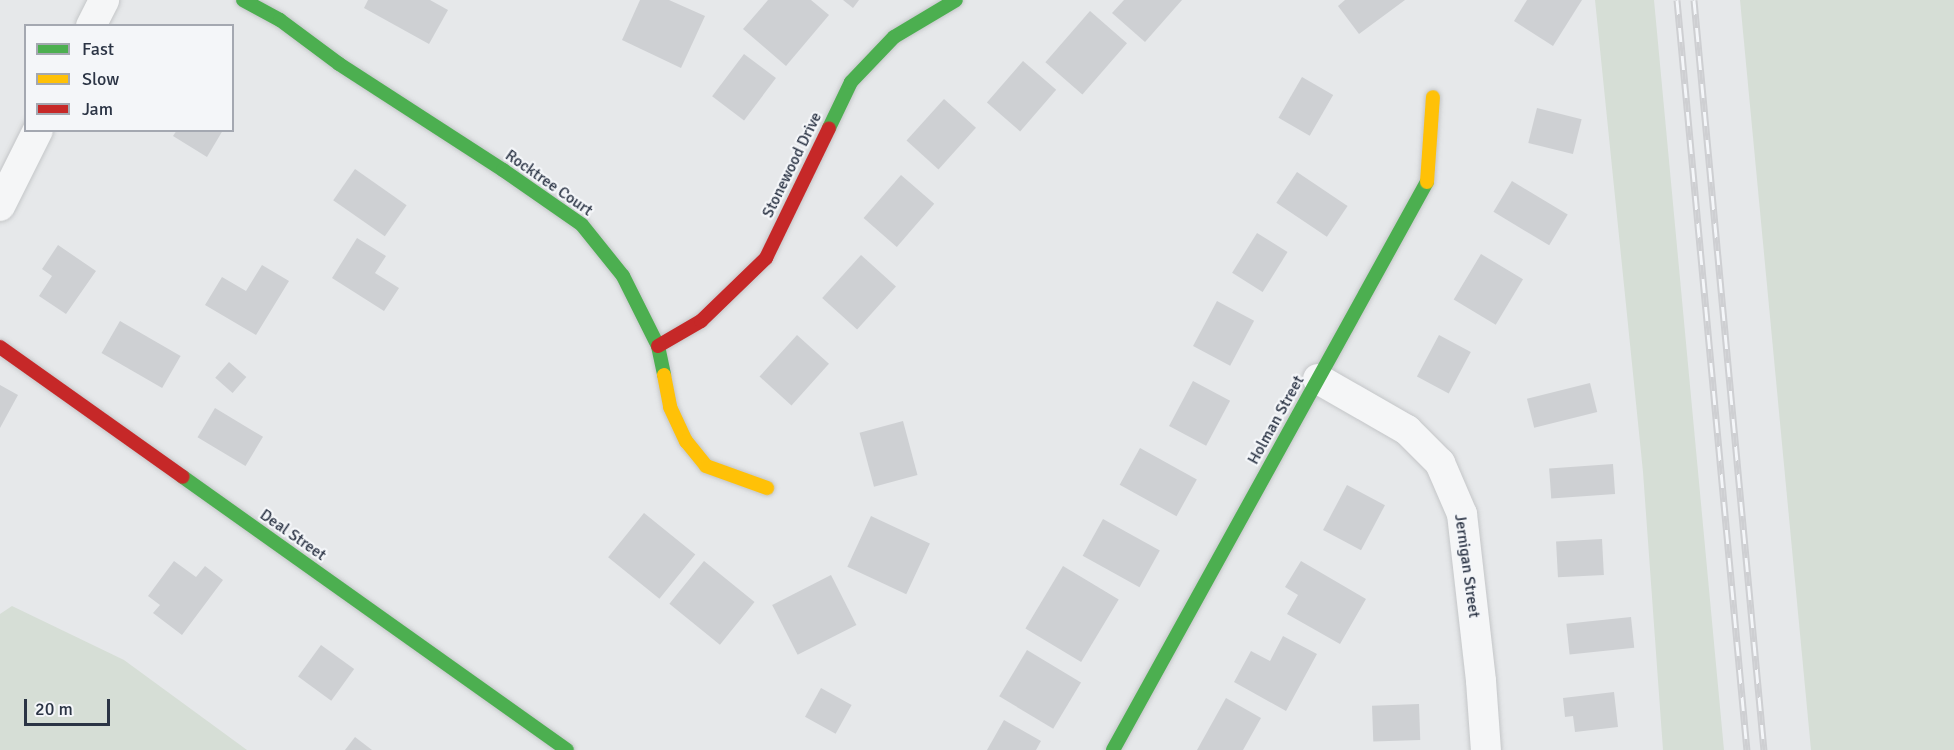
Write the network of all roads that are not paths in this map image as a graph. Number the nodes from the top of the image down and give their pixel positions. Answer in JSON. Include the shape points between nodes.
{"nodes":[{"id":1,"x":104,"y":0,"type":"edge"},
{"id":2,"x":243,"y":0,"type":"edge"},
{"id":3,"x":956,"y":0,"type":"edge"},
{"id":4,"x":92,"y":24,"type":"edge"},
{"id":5,"x":1433,"y":97,"type":"dead end"},
{"id":6,"x":37,"y":132,"type":"edge"},
{"id":7,"x":0,"y":206,"type":"edge"},
{"id":8,"x":658,"y":346,"type":"junction"},
{"id":9,"x":0,"y":347,"type":"edge"},
{"id":10,"x":1318,"y":379,"type":"junction"},
{"id":11,"x":767,"y":488,"type":"dead end"},
{"id":12,"x":567,"y":750,"type":"edge"},
{"id":13,"x":1113,"y":750,"type":"edge"},
{"id":14,"x":1486,"y":750,"type":"edge"}],
"edges":[{"from":1,"to":4,"type":"street"},
{"from":2,"to":8,"type":"street","name":"Rocktree Court","via":[[280,20],[339,64],[582,225],[623,276]]},
{"from":3,"to":8,"type":"street","name":"Stonewood Drive","via":[[894,37],[850,82],[766,258],[701,321]]},
{"from":5,"to":10,"type":"street","name":"Holman Street","via":[[1427,183]]},
{"from":6,"to":7,"type":"street"},
{"from":8,"to":11,"type":"street","name":"Rocktree Court","via":[[670,407],[686,441],[706,466]]},
{"from":9,"to":12,"type":"street","name":"Deal Street"},
{"from":10,"to":13,"type":"street","name":"Holman Street"},
{"from":10,"to":14,"type":"street","name":"Jernigan Street","via":[[1407,430],[1440,463],[1462,514]]}]}
